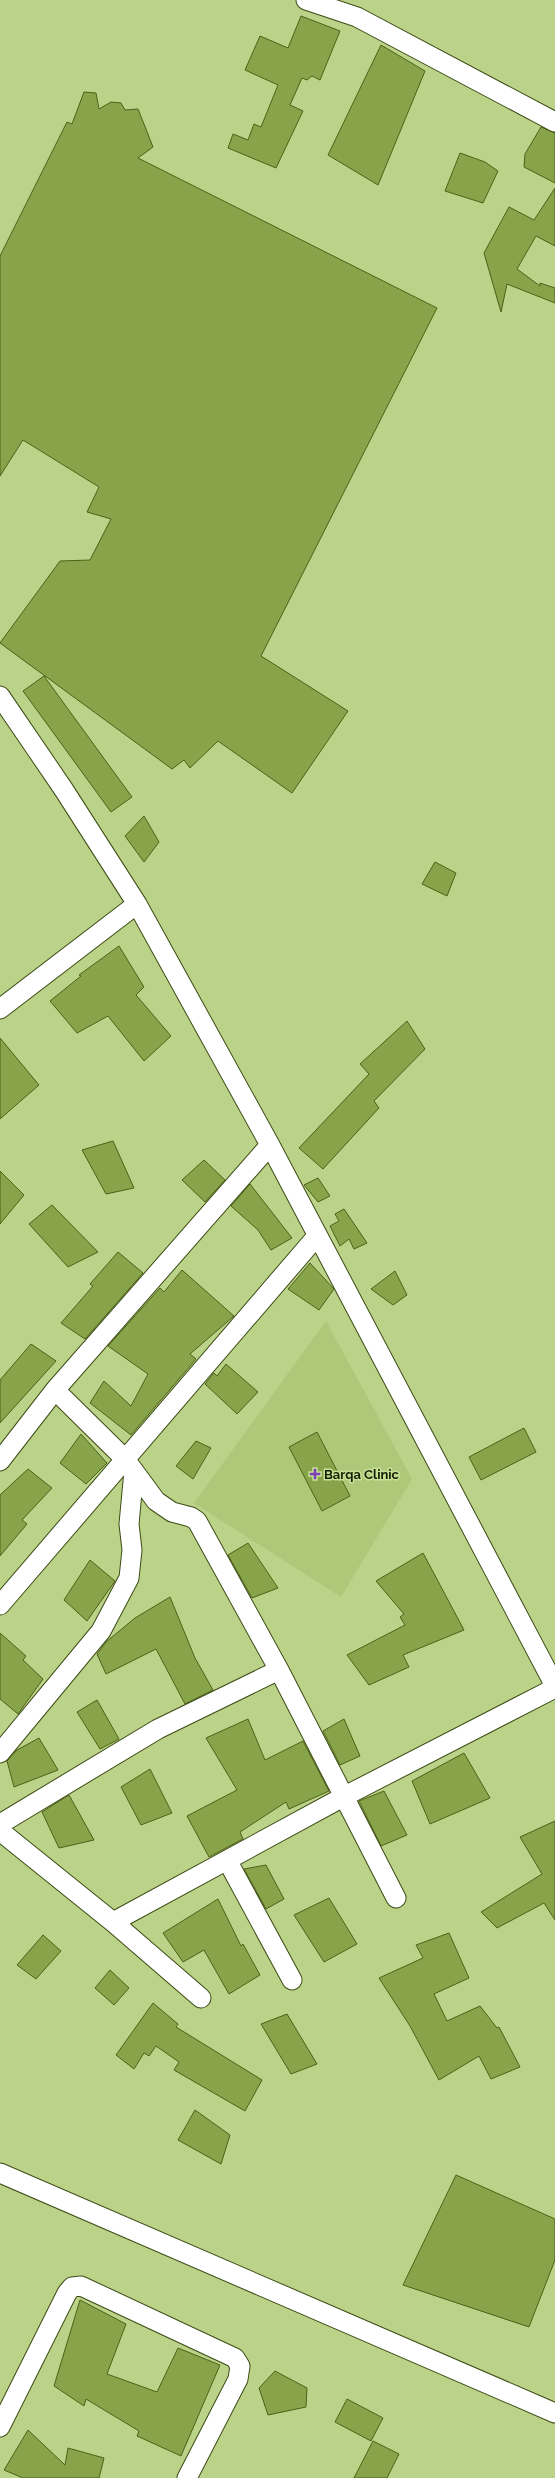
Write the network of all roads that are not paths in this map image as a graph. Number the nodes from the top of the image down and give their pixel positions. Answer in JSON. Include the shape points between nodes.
{"nodes":[{"id":1,"x":306,"y":0,"type":"edge"},
{"id":2,"x":555,"y":122,"type":"edge"},
{"id":3,"x":0,"y":696,"type":"edge"},
{"id":4,"x":137,"y":904,"type":"junction"},
{"id":5,"x":0,"y":1009,"type":"edge"},
{"id":6,"x":270,"y":1145,"type":"junction"},
{"id":7,"x":317,"y":1236,"type":"junction"},
{"id":8,"x":56,"y":1390,"type":"junction"},
{"id":9,"x":0,"y":1461,"type":"edge"},
{"id":10,"x":129,"y":1465,"type":"junction"},
{"id":11,"x":0,"y":1605,"type":"edge"},
{"id":12,"x":279,"y":1670,"type":"junction"},
{"id":13,"x":555,"y":1687,"type":"edge"},
{"id":14,"x":0,"y":1753,"type":"edge"},
{"id":15,"x":345,"y":1796,"type":"junction"},
{"id":16,"x":0,"y":1824,"type":"edge"},
{"id":17,"x":0,"y":1831,"type":"edge"},
{"id":18,"x":227,"y":1860,"type":"junction"},
{"id":19,"x":396,"y":1898,"type":"dead end"},
{"id":20,"x":113,"y":1922,"type":"junction"},
{"id":21,"x":292,"y":1980,"type":"dead end"},
{"id":22,"x":201,"y":1998,"type":"dead end"},
{"id":23,"x":0,"y":2173,"type":"edge"},
{"id":24,"x":555,"y":2413,"type":"edge"},
{"id":25,"x":0,"y":2427,"type":"edge"},
{"id":26,"x":187,"y":2478,"type":"edge"}],
"edges":[{"from":1,"to":2,"type":"street","via":[[357,17]]},
{"from":3,"to":4,"type":"street"},
{"from":4,"to":5,"type":"street"},
{"from":4,"to":6,"type":"street"},
{"from":6,"to":7,"type":"street"},
{"from":6,"to":8,"type":"street"},
{"from":7,"to":10,"type":"street"},
{"from":7,"to":13,"type":"street"},
{"from":8,"to":9,"type":"street"},
{"from":8,"to":10,"type":"street"},
{"from":10,"to":11,"type":"street"},
{"from":10,"to":12,"type":"street","via":[[160,1505],[197,1521]]},
{"from":10,"to":14,"type":"street","via":[[129,1524],[132,1550],[129,1578],[101,1631]]},
{"from":12,"to":15,"type":"street"},
{"from":12,"to":16,"type":"street","via":[[158,1729]]},
{"from":13,"to":15,"type":"street"},
{"from":15,"to":18,"type":"street"},
{"from":15,"to":19,"type":"street"},
{"from":17,"to":20,"type":"street"},
{"from":18,"to":20,"type":"street"},
{"from":18,"to":21,"type":"street"},
{"from":20,"to":22,"type":"street"},
{"from":23,"to":24,"type":"street"},
{"from":25,"to":26,"type":"street","via":[[67,2293],[72,2288],[82,2286],[235,2358],[240,2366],[238,2379]]}]}
